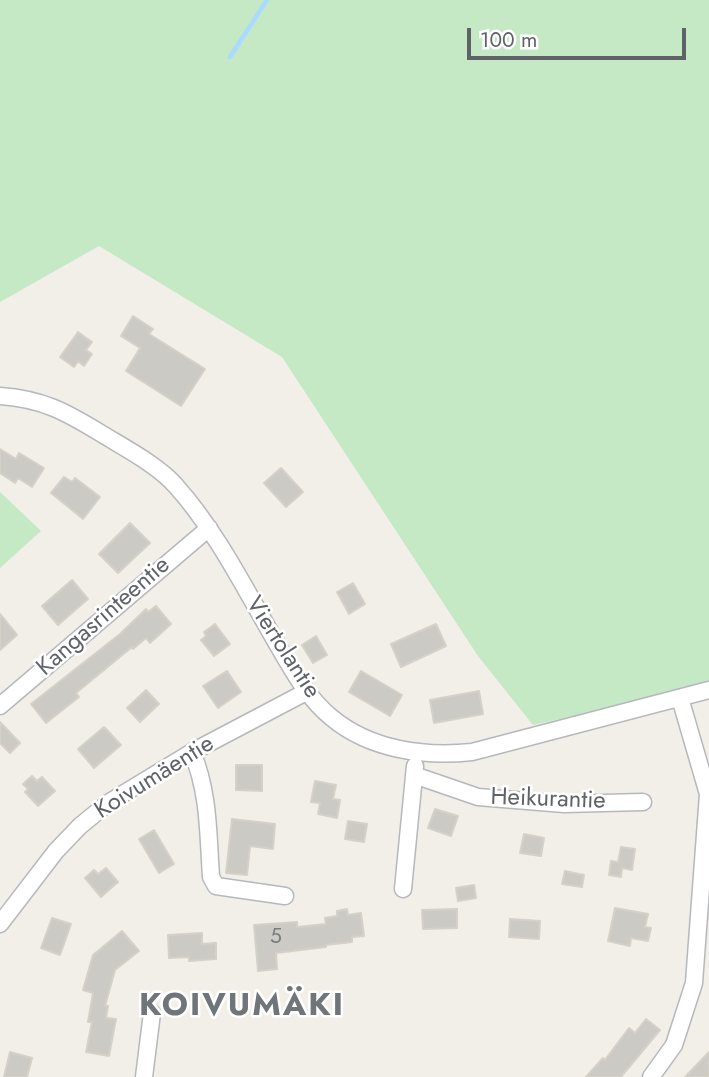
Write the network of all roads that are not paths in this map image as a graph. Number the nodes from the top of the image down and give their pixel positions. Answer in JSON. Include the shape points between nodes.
{"nodes":[{"id":1,"x":0,"y":396,"type":"edge"},
{"id":2,"x":209,"y":528,"type":"junction"},
{"id":3,"x":709,"y":690,"type":"edge"},
{"id":4,"x":306,"y":692,"type":"junction"},
{"id":5,"x":680,"y":698,"type":"junction"},
{"id":6,"x":0,"y":706,"type":"edge"},
{"id":7,"x":192,"y":752,"type":"junction"},
{"id":8,"x":416,"y":753,"type":"junction"},
{"id":9,"x":414,"y":775,"type":"junction"},
{"id":10,"x":708,"y":794,"type":"edge"},
{"id":11,"x":643,"y":802,"type":"dead end"},
{"id":12,"x":403,"y":889,"type":"dead end"},
{"id":13,"x":285,"y":896,"type":"dead end"},
{"id":14,"x":0,"y":923,"type":"edge"},
{"id":15,"x":152,"y":1013,"type":"dead end"},
{"id":16,"x":144,"y":1077,"type":"edge"},
{"id":17,"x":651,"y":1077,"type":"edge"}],
"edges":[{"from":1,"to":2,"type":"street","name":"Viertolantie","via":[[51,406],[137,456],[174,483]]},
{"from":2,"to":4,"type":"street","name":"Viertolantie"},
{"from":2,"to":6,"type":"street","name":"Kangasrinteentie"},
{"from":3,"to":5,"type":"street","name":"Viertolantie"},
{"from":4,"to":7,"type":"street","name":"Koivumäentie"},
{"from":4,"to":8,"type":"street","name":"Viertolantie","via":[[332,719],[357,733]]},
{"from":5,"to":8,"type":"street","name":"Viertolantie","via":[[472,752]]},
{"from":5,"to":10,"type":"street"},
{"from":7,"to":13,"type":"street","via":[[206,795],[211,877],[216,886]]},
{"from":7,"to":14,"type":"street","name":"Koivumäentie","via":[[122,793],[80,826]]},
{"from":8,"to":9,"type":"street"},
{"from":9,"to":11,"type":"street","name":"Heikurantie","via":[[478,797],[564,804]]},
{"from":9,"to":12,"type":"street"},
{"from":10,"to":17,"type":"street","via":[[694,983],[674,1045]]},
{"from":15,"to":16,"type":"street"}]}
